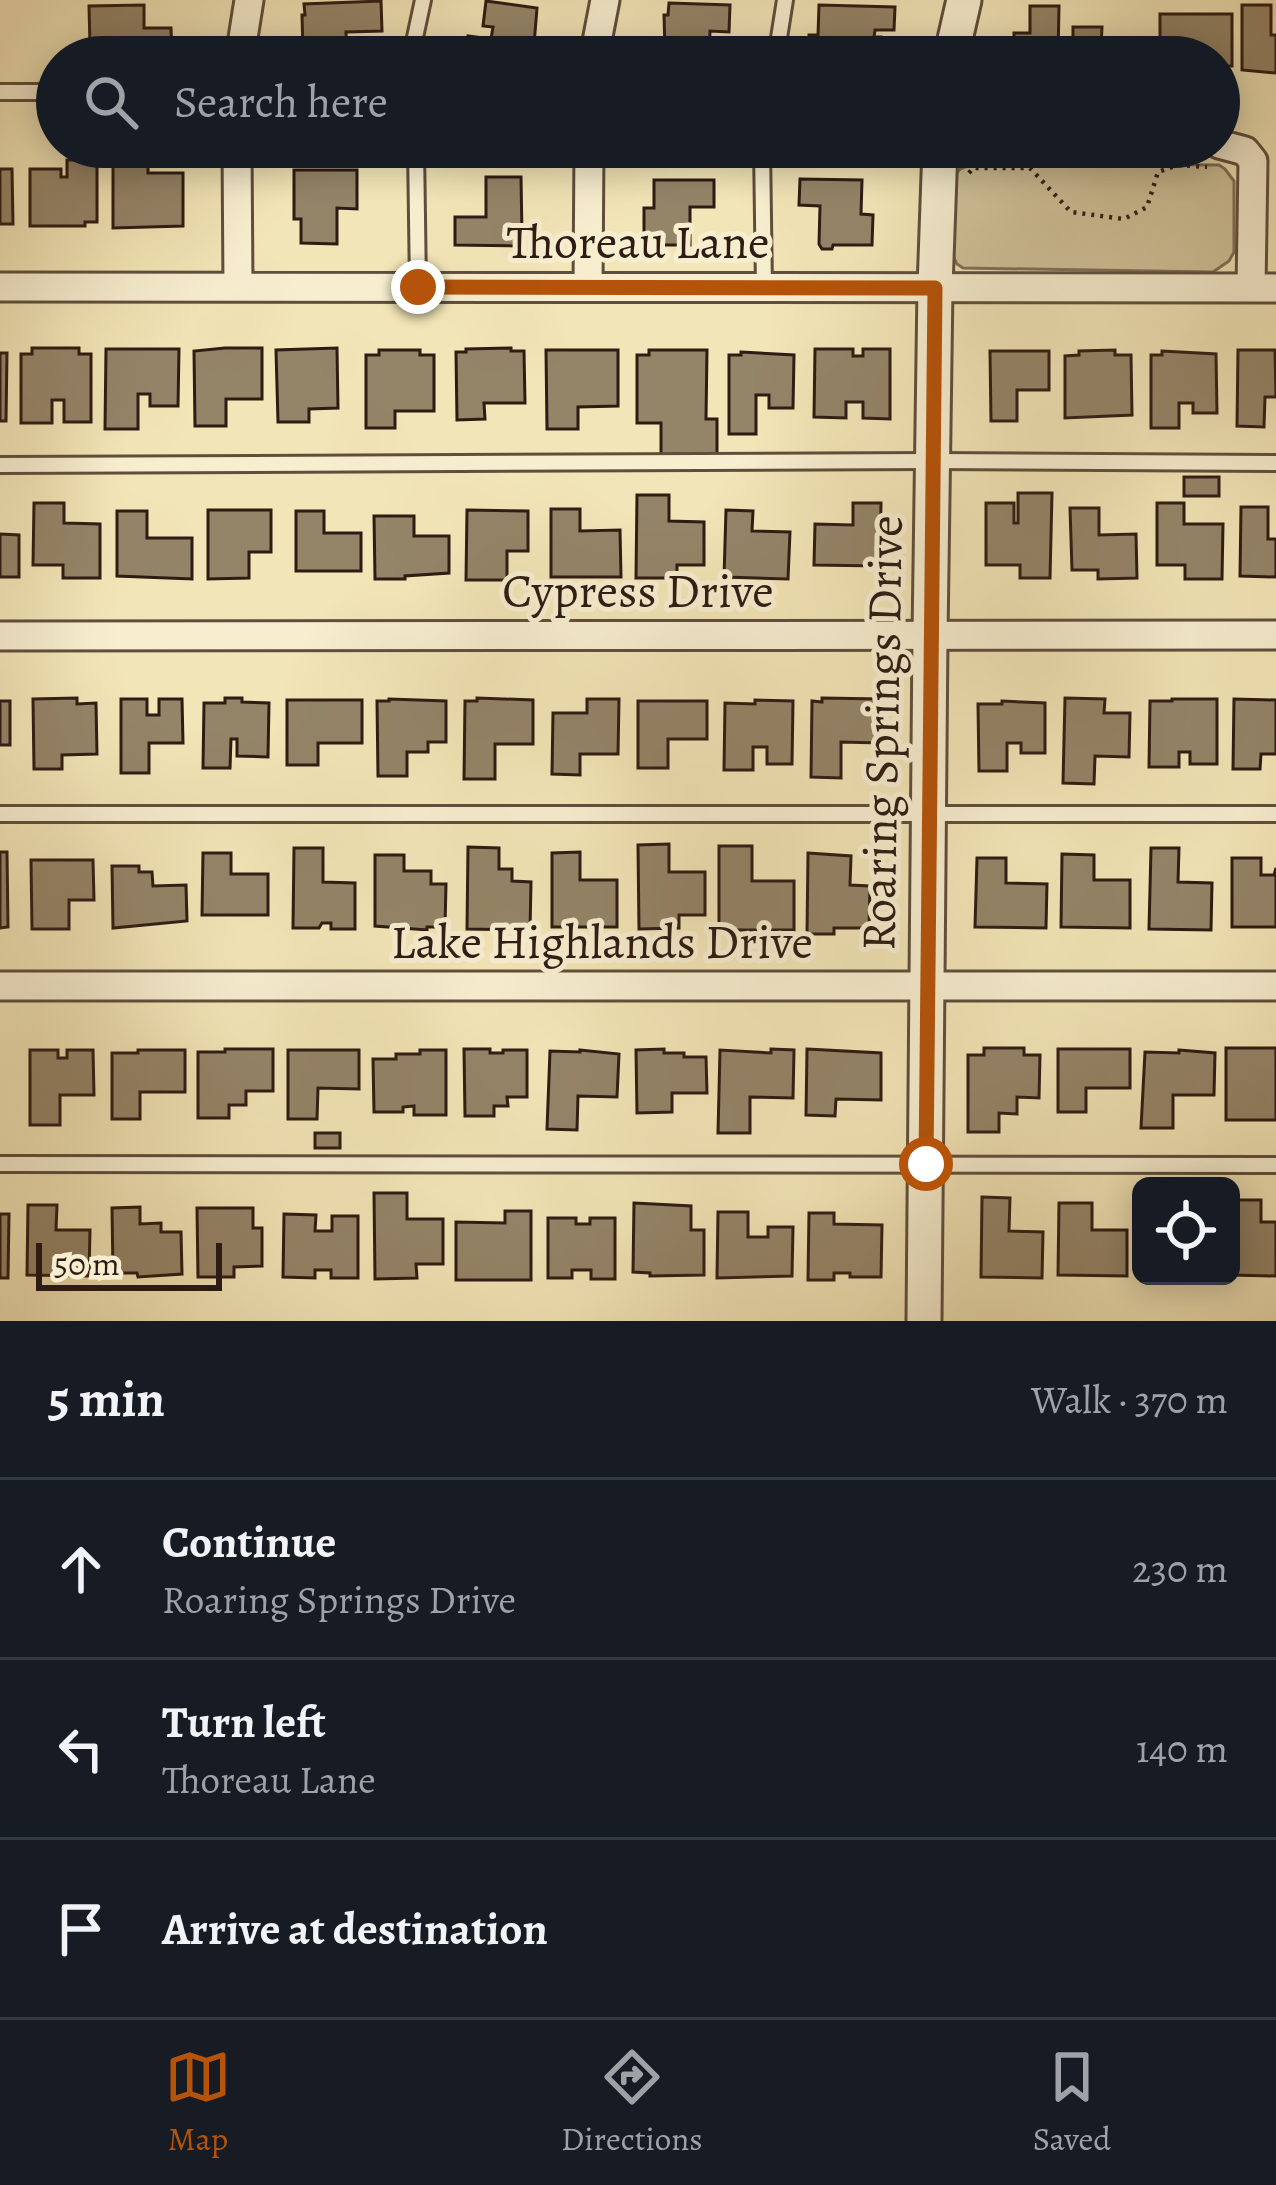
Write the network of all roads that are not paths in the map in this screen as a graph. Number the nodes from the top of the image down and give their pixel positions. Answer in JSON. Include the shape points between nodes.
{"nodes":[{"id":1,"x":249,"y":0,"type":"edge"},
{"id":2,"x":423,"y":0,"type":"edge"},
{"id":3,"x":605,"y":0,"type":"edge"},
{"id":4,"x":785,"y":0,"type":"edge"},
{"id":5,"x":964,"y":0,"type":"edge"},
{"id":6,"x":243,"y":36,"type":"edge"},
{"id":7,"x":415,"y":36,"type":"edge"},
{"id":8,"x":598,"y":36,"type":"edge"},
{"id":9,"x":779,"y":36,"type":"edge"},
{"id":10,"x":956,"y":36,"type":"edge"},
{"id":11,"x":0,"y":92,"type":"edge"},
{"id":12,"x":36,"y":92,"type":"edge"},
{"id":13,"x":1240,"y":152,"type":"edge"},
{"id":14,"x":237,"y":168,"type":"edge"},
{"id":15,"x":416,"y":168,"type":"edge"},
{"id":16,"x":589,"y":168,"type":"edge"},
{"id":17,"x":762,"y":168,"type":"edge"},
{"id":18,"x":939,"y":168,"type":"edge"},
{"id":19,"x":0,"y":287,"type":"edge"},
{"id":20,"x":238,"y":287,"type":"junction"},
{"id":21,"x":418,"y":287,"type":"junction"},
{"id":22,"x":588,"y":287,"type":"junction"},
{"id":23,"x":764,"y":288,"type":"junction"},
{"id":24,"x":935,"y":288,"type":"junction"},
{"id":25,"x":1263,"y":288,"type":"edge"},
{"id":26,"x":933,"y":461,"type":"junction"},
{"id":27,"x":1276,"y":463,"type":"edge"},
{"id":28,"x":0,"y":465,"type":"edge"},
{"id":29,"x":1276,"y":634,"type":"edge"},
{"id":30,"x":0,"y":636,"type":"edge"},
{"id":31,"x":930,"y":636,"type":"junction"},
{"id":32,"x":0,"y":814,"type":"edge"},
{"id":33,"x":929,"y":814,"type":"junction"},
{"id":34,"x":1276,"y":814,"type":"edge"},
{"id":35,"x":0,"y":986,"type":"edge"},
{"id":36,"x":1276,"y":986,"type":"edge"},
{"id":37,"x":928,"y":987,"type":"junction"},
{"id":38,"x":0,"y":1164,"type":"edge"},
{"id":39,"x":926,"y":1164,"type":"junction"},
{"id":40,"x":1276,"y":1165,"type":"edge"},
{"id":41,"x":924,"y":1321,"type":"edge"}],
"edges":[{"from":1,"to":6,"type":"street"},
{"from":2,"to":7,"type":"lane"},
{"from":3,"to":8,"type":"street"},
{"from":4,"to":9,"type":"lane"},
{"from":5,"to":10,"type":"street"},
{"from":11,"to":12,"type":"lane"},
{"from":13,"to":25,"type":"street","via":[[1253,161]]},
{"from":14,"to":20,"type":"street"},
{"from":15,"to":21,"type":"lane"},
{"from":16,"to":22,"type":"street"},
{"from":17,"to":23,"type":"lane"},
{"from":18,"to":24,"type":"street","name":"Roaring Springs Drive"},
{"from":19,"to":20,"type":"street","name":"Thoreau Lane"},
{"from":20,"to":21,"type":"street","name":"Thoreau Lane"},
{"from":21,"to":22,"type":"street","name":"Thoreau Lane"},
{"from":22,"to":23,"type":"street","name":"Thoreau Lane"},
{"from":23,"to":24,"type":"street","name":"Thoreau Lane"},
{"from":24,"to":25,"type":"street","name":"Thoreau Lane"},
{"from":24,"to":26,"type":"street","name":"Roaring Springs Drive"},
{"from":26,"to":27,"type":"lane"},
{"from":26,"to":28,"type":"lane"},
{"from":26,"to":31,"type":"street","name":"Roaring Springs Drive"},
{"from":29,"to":31,"type":"street","name":"Cypress Drive"},
{"from":30,"to":31,"type":"street","name":"Cypress Drive"},
{"from":31,"to":33,"type":"street","name":"Roaring Springs Drive"},
{"from":32,"to":33,"type":"lane"},
{"from":33,"to":34,"type":"lane"},
{"from":33,"to":37,"type":"street","name":"Roaring Springs Drive"},
{"from":35,"to":37,"type":"street","name":"Lake Highlands Drive"},
{"from":36,"to":37,"type":"street","name":"Lake Highlands Drive"},
{"from":37,"to":39,"type":"street","name":"Roaring Springs Drive"},
{"from":38,"to":39,"type":"lane"},
{"from":39,"to":40,"type":"lane"},
{"from":39,"to":41,"type":"street","name":"Roaring Springs Drive"}]}
